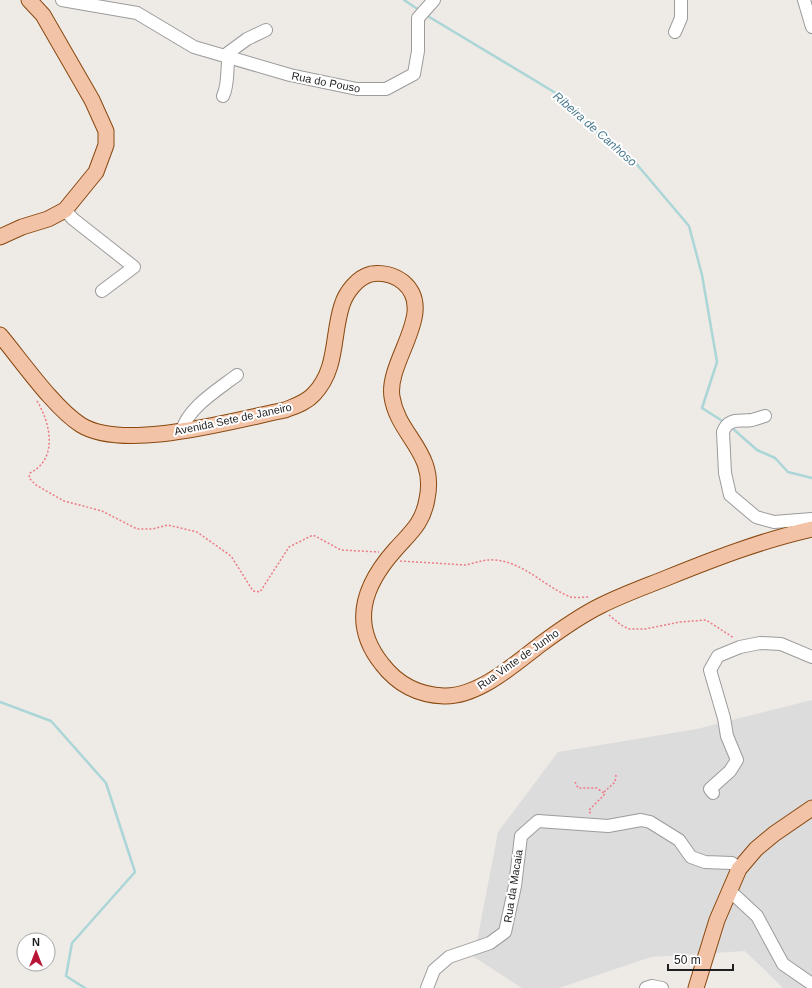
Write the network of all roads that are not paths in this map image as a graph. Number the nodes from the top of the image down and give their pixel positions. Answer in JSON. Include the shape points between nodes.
{"nodes":[{"id":1,"x":29,"y":0,"type":"edge"},
{"id":2,"x":62,"y":0,"type":"edge"},
{"id":3,"x":434,"y":0,"type":"edge"},
{"id":4,"x":681,"y":0,"type":"edge"},
{"id":5,"x":804,"y":0,"type":"edge"},
{"id":6,"x":812,"y":28,"type":"edge"},
{"id":7,"x":266,"y":30,"type":"dead end"},
{"id":8,"x":675,"y":32,"type":"dead end"},
{"id":9,"x":227,"y":56,"type":"junction"},
{"id":10,"x":223,"y":96,"type":"dead end"},
{"id":11,"x":65,"y":210,"type":"junction"},
{"id":12,"x":0,"y":237,"type":"edge"},
{"id":13,"x":102,"y":290,"type":"dead end"},
{"id":14,"x":0,"y":334,"type":"edge"},
{"id":15,"x":237,"y":375,"type":"dead end"},
{"id":16,"x":395,"y":411,"type":"joint"},
{"id":17,"x":765,"y":416,"type":"dead end"},
{"id":18,"x":182,"y":430,"type":"junction"},
{"id":19,"x":812,"y":519,"type":"edge"},
{"id":20,"x":812,"y":529,"type":"edge"},
{"id":21,"x":812,"y":657,"type":"edge"},
{"id":22,"x":713,"y":793,"type":"dead end"},
{"id":23,"x":812,"y":808,"type":"edge"},
{"id":24,"x":739,"y":869,"type":"junction"},
{"id":25,"x":730,"y":891,"type":"junction"},
{"id":26,"x":812,"y":984,"type":"edge"},
{"id":27,"x":427,"y":988,"type":"edge"},
{"id":28,"x":646,"y":988,"type":"edge"},
{"id":29,"x":662,"y":988,"type":"edge"},
{"id":30,"x":696,"y":988,"type":"edge"}],
"edges":[{"from":1,"to":11,"type":"main road","via":[[43,15],[92,100],[106,131],[106,145],[96,172]]},
{"from":2,"to":9,"type":"street","name":"Rua do Pouso","via":[[137,13],[194,46]]},
{"from":3,"to":9,"type":"street","name":"Rua do Pouso","via":[[418,18],[418,51],[414,74],[386,89],[357,89],[290,76]]},
{"from":4,"to":8,"type":"street","via":[[682,18]]},
{"from":5,"to":6,"type":"street"},
{"from":7,"to":9,"type":"street","via":[[248,39]]},
{"from":9,"to":10,"type":"street","via":[[227,83]]},
{"from":11,"to":12,"type":"main road"},
{"from":11,"to":13,"type":"street","via":[[134,267]]},
{"from":14,"to":18,"type":"main road","name":"Avenida Sete de Janeiro","via":[[65,412],[82,425],[95,431],[130,435]]},
{"from":15,"to":18,"type":"street","via":[[192,411]]},
{"from":16,"to":18,"type":"main road","name":"Avenida Sete de Janeiro","via":[[390,385],[415,314],[413,298],[410,289],[401,280],[390,275],[370,274],[359,279],[342,305],[331,363],[313,395],[301,404],[284,410]]},
{"from":16,"to":20,"type":"main road","name":"Rua Vinte de Junho","via":[[424,458],[430,484],[423,516],[373,580],[363,611],[364,628],[370,649],[385,668],[398,682],[419,692],[446,696],[472,692],[561,630],[601,606],[713,559],[776,537]]},
{"from":17,"to":19,"type":"street","via":[[728,422],[724,427],[722,432],[725,473],[730,495],[756,517],[774,522]]},
{"from":21,"to":22,"type":"street","via":[[781,644],[760,643],[740,647],[718,656],[710,670],[736,760],[730,771],[710,789]]},
{"from":23,"to":24,"type":"main road","via":[[756,849]]},
{"from":24,"to":25,"type":"main road"},
{"from":24,"to":27,"type":"street","name":"Rua da Macaia","via":[[732,863],[705,862],[691,857],[679,840],[650,822],[641,820],[608,826],[538,821],[521,836],[515,886],[505,932],[490,943],[448,957],[434,970]]},
{"from":25,"to":26,"type":"street","via":[[757,916],[783,964]]},
{"from":25,"to":30,"type":"main road","via":[[717,920]]},
{"from":28,"to":29,"type":"street"}]}
